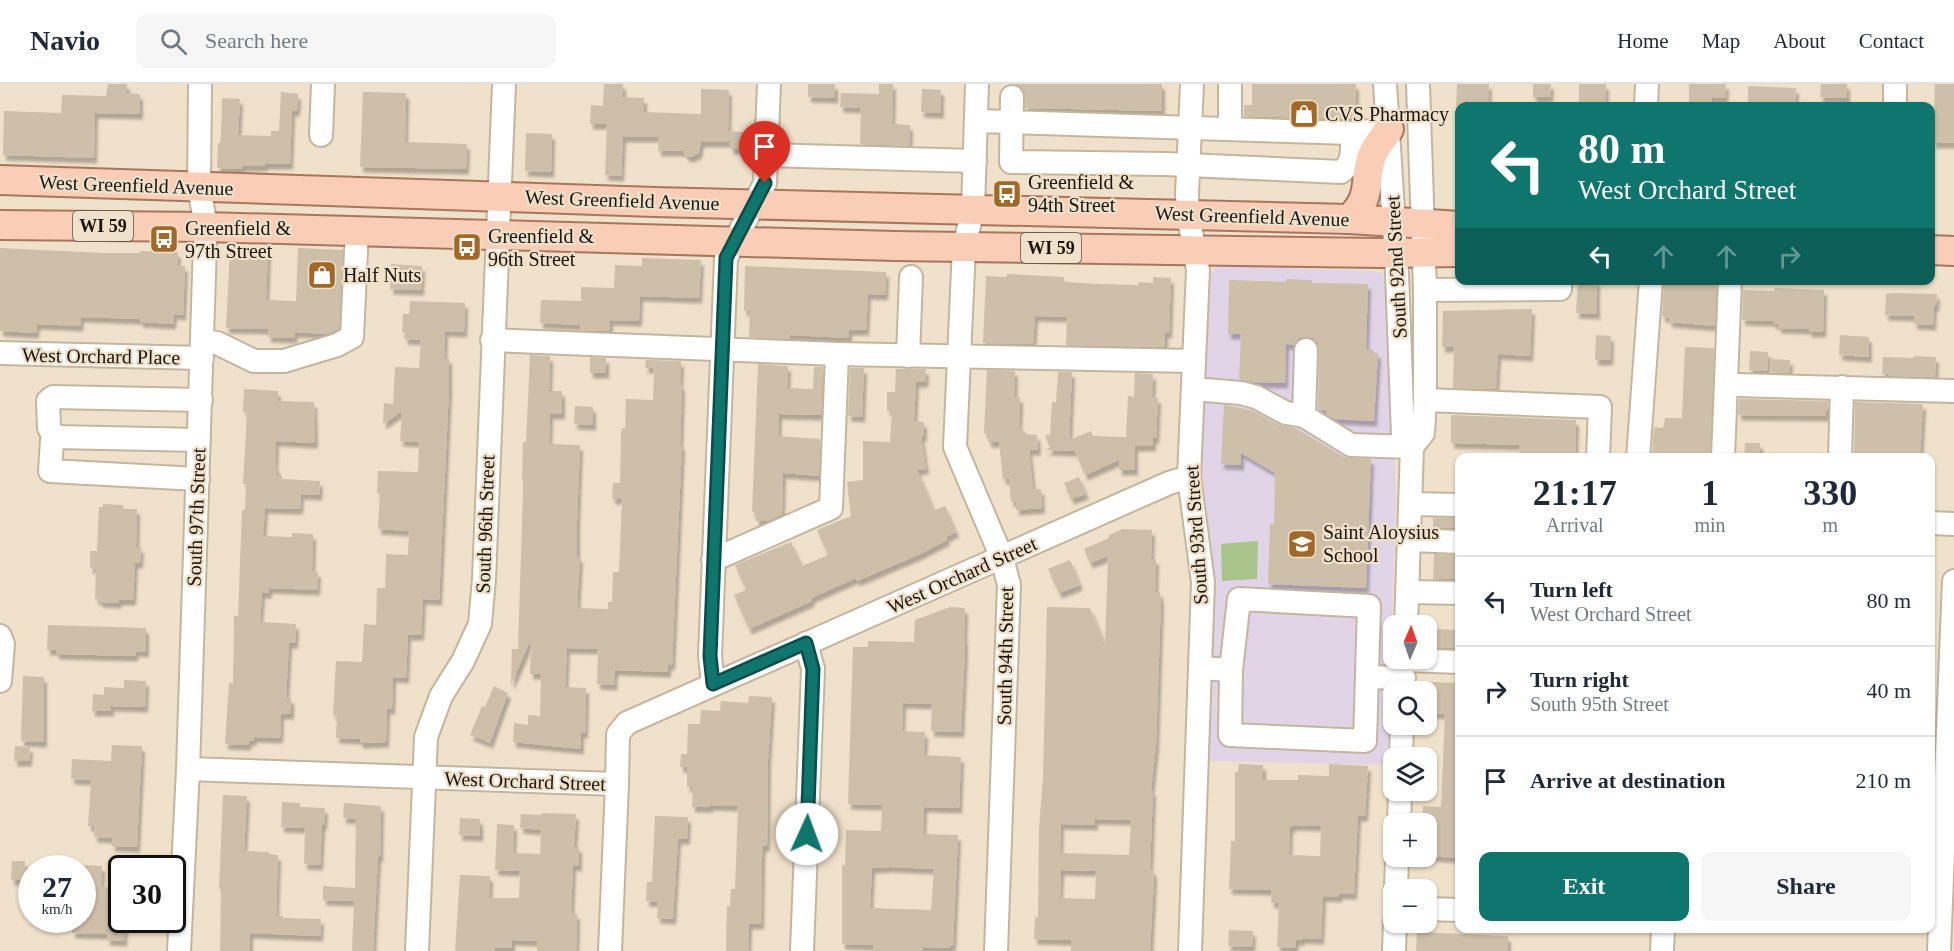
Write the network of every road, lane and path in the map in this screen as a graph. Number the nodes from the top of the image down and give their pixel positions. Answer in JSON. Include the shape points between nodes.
{"nodes":[{"id":1,"x":200,"y":84,"type":"edge"},
{"id":2,"x":323,"y":84,"type":"edge"},
{"id":3,"x":504,"y":84,"type":"edge"},
{"id":4,"x":769,"y":84,"type":"edge"},
{"id":5,"x":977,"y":84,"type":"edge"},
{"id":6,"x":1192,"y":84,"type":"edge"},
{"id":7,"x":1230,"y":84,"type":"edge"},
{"id":8,"x":1385,"y":84,"type":"edge"},
{"id":9,"x":1418,"y":84,"type":"edge"},
{"id":10,"x":1647,"y":84,"type":"edge"},
{"id":11,"x":1895,"y":84,"type":"edge"},
{"id":12,"x":1012,"y":98,"type":"dead end"},
{"id":13,"x":1646,"y":102,"type":"edge"},
{"id":14,"x":1895,"y":102,"type":"edge"},
{"id":15,"x":976,"y":121,"type":"junction"},
{"id":16,"x":1012,"y":122,"type":"junction"},
{"id":17,"x":1189,"y":127,"type":"junction"},
{"id":18,"x":1223,"y":128,"type":"junction"},
{"id":19,"x":1389,"y":129,"type":"junction"},
{"id":20,"x":1352,"y":133,"type":"junction"},
{"id":21,"x":321,"y":135,"type":"dead end"},
{"id":22,"x":766,"y":155,"type":"junction"},
{"id":23,"x":975,"y":161,"type":"junction"},
{"id":24,"x":1187,"y":165,"type":"junction"},
{"id":25,"x":1215,"y":166,"type":"junction"},
{"id":26,"x":0,"y":180,"type":"edge"},
{"id":27,"x":199,"y":187,"type":"junction"},
{"id":28,"x":500,"y":197,"type":"junction"},
{"id":29,"x":753,"y":204,"type":"junction"},
{"id":30,"x":973,"y":208,"type":"junction"},
{"id":31,"x":1188,"y":214,"type":"junction"},
{"id":32,"x":1349,"y":219,"type":"junction"},
{"id":33,"x":1394,"y":222,"type":"junction"},
{"id":34,"x":1422,"y":224,"type":"junction"},
{"id":35,"x":0,"y":225,"type":"edge"},
{"id":36,"x":1455,"y":226,"type":"edge"},
{"id":37,"x":206,"y":227,"type":"junction"},
{"id":38,"x":357,"y":230,"type":"junction"},
{"id":39,"x":496,"y":234,"type":"junction"},
{"id":40,"x":735,"y":241,"type":"junction"},
{"id":41,"x":964,"y":247,"type":"junction"},
{"id":42,"x":1195,"y":250,"type":"junction"},
{"id":43,"x":1935,"y":250,"type":"edge"},
{"id":44,"x":1954,"y":251,"type":"edge"},
{"id":45,"x":1455,"y":252,"type":"edge"},
{"id":46,"x":1410,"y":253,"type":"junction"},
{"id":47,"x":910,"y":277,"type":"dead end"},
{"id":48,"x":1560,"y":285,"type":"edge"},
{"id":49,"x":1651,"y":285,"type":"edge"},
{"id":50,"x":1730,"y":285,"type":"edge"},
{"id":51,"x":1425,"y":290,"type":"junction"},
{"id":52,"x":492,"y":340,"type":"junction"},
{"id":53,"x":722,"y":348,"type":"junction"},
{"id":54,"x":202,"y":350,"type":"junction"},
{"id":55,"x":1306,"y":350,"type":"dead end"},
{"id":56,"x":0,"y":353,"type":"edge"},
{"id":57,"x":837,"y":354,"type":"junction"},
{"id":58,"x":908,"y":356,"type":"junction"},
{"id":59,"x":960,"y":357,"type":"junction"},
{"id":60,"x":1194,"y":361,"type":"junction"},
{"id":61,"x":1737,"y":385,"type":"dead end"},
{"id":62,"x":1842,"y":387,"type":"junction"},
{"id":63,"x":1193,"y":389,"type":"junction"},
{"id":64,"x":1954,"y":390,"type":"edge"},
{"id":65,"x":201,"y":400,"type":"junction"},
{"id":66,"x":1425,"y":400,"type":"junction"},
{"id":67,"x":1304,"y":416,"type":"junction"},
{"id":68,"x":55,"y":436,"type":"junction"},
{"id":69,"x":199,"y":440,"type":"junction"},
{"id":70,"x":1412,"y":447,"type":"junction"},
{"id":71,"x":1598,"y":453,"type":"edge"},
{"id":72,"x":1638,"y":453,"type":"edge"},
{"id":73,"x":1723,"y":453,"type":"edge"},
{"id":74,"x":1840,"y":453,"type":"edge"},
{"id":75,"x":1189,"y":477,"type":"junction"},
{"id":76,"x":198,"y":479,"type":"junction"},
{"id":77,"x":1411,"y":504,"type":"junction"},
{"id":78,"x":1455,"y":505,"type":"edge"},
{"id":79,"x":1935,"y":523,"type":"edge"},
{"id":80,"x":1954,"y":524,"type":"edge"},
{"id":81,"x":1410,"y":540,"type":"junction"},
{"id":82,"x":1455,"y":542,"type":"edge"},
{"id":83,"x":1002,"y":558,"type":"junction"},
{"id":84,"x":713,"y":560,"type":"junction"},
{"id":85,"x":1954,"y":581,"type":"edge"},
{"id":86,"x":1407,"y":592,"type":"junction"},
{"id":87,"x":1455,"y":593,"type":"edge"},
{"id":88,"x":1406,"y":615,"type":"edge"},
{"id":89,"x":0,"y":636,"type":"edge"},
{"id":90,"x":806,"y":643,"type":"junction"},
{"id":91,"x":1455,"y":663,"type":"edge"},
{"id":92,"x":1200,"y":668,"type":"junction"},
{"id":93,"x":1231,"y":670,"type":"junction"},
{"id":94,"x":1404,"y":672,"type":"edge"},
{"id":95,"x":1367,"y":677,"type":"junction"},
{"id":96,"x":0,"y":681,"type":"edge"},
{"id":97,"x":713,"y":684,"type":"junction"},
{"id":98,"x":188,"y":769,"type":"junction"},
{"id":99,"x":423,"y":778,"type":"junction"},
{"id":100,"x":616,"y":784,"type":"junction"},
{"id":101,"x":1437,"y":909,"type":"edge"},
{"id":102,"x":1455,"y":910,"type":"edge"},
{"id":103,"x":1942,"y":922,"type":"edge"},
{"id":104,"x":1395,"y":933,"type":"edge"},
{"id":105,"x":1663,"y":933,"type":"edge"},
{"id":106,"x":179,"y":951,"type":"edge"},
{"id":107,"x":417,"y":951,"type":"edge"},
{"id":108,"x":610,"y":951,"type":"edge"},
{"id":109,"x":802,"y":951,"type":"edge"},
{"id":110,"x":996,"y":951,"type":"edge"},
{"id":111,"x":1190,"y":951,"type":"edge"},
{"id":112,"x":1394,"y":951,"type":"edge"},
{"id":113,"x":1662,"y":951,"type":"edge"},
{"id":114,"x":1939,"y":951,"type":"edge"}],
"edges":[{"from":1,"to":27,"type":"street","name":"South 97th Street"},
{"from":2,"to":21,"type":"street"},
{"from":3,"to":28,"type":"street","name":"South 96th Street"},
{"from":4,"to":22,"type":"street"},
{"from":5,"to":15,"type":"street","name":"South 94th Street"},
{"from":6,"to":17,"type":"street","name":"South 93rd Street"},
{"from":7,"to":18,"type":"street"},
{"from":8,"to":19,"type":"street","name":"South 92nd Street"},
{"from":9,"to":34,"type":"street","name":"South 92nd Street"},
{"from":10,"to":13,"type":"street"},
{"from":11,"to":14,"type":"street"},
{"from":12,"to":16,"type":"street"},
{"from":15,"to":16,"type":"street"},
{"from":15,"to":23,"type":"street","name":"South 94th Street"},
{"from":16,"to":17,"type":"street"},
{"from":16,"to":24,"type":"street","via":[[1011,162]]},
{"from":17,"to":18,"type":"street"},
{"from":17,"to":24,"type":"street","name":"South 93rd Street"},
{"from":18,"to":20,"type":"street"},
{"from":18,"to":25,"type":"street"},
{"from":19,"to":20,"type":"street"},
{"from":19,"to":32,"type":"main road","via":[[1373,154],[1364,200]]},
{"from":19,"to":33,"type":"street","name":"South 92nd Street"},
{"from":20,"to":25,"type":"street","via":[[1350,164],[1341,172]]},
{"from":22,"to":23,"type":"street"},
{"from":22,"to":29,"type":"street","via":[[765,183]]},
{"from":23,"to":30,"type":"street","name":"South 94th Street"},
{"from":24,"to":25,"type":"street"},
{"from":24,"to":31,"type":"street","name":"South 93rd Street"},
{"from":26,"to":27,"type":"main road","name":"West Greenfield Avenue","number":"WI 59"},
{"from":27,"to":28,"type":"main road","name":"West Greenfield Avenue","number":"WI 59"},
{"from":27,"to":37,"type":"street","name":"South 97th Street"},
{"from":28,"to":29,"type":"main road","name":"West Greenfield Avenue","number":"WI 59"},
{"from":28,"to":39,"type":"street","name":"South 96th Street"},
{"from":29,"to":30,"type":"main road","name":"West Greenfield Avenue","number":"WI 59"},
{"from":29,"to":40,"type":"street"},
{"from":30,"to":31,"type":"main road","name":"West Greenfield Avenue","number":"WI 59"},
{"from":30,"to":41,"type":"street","name":"South 94th Street"},
{"from":31,"to":32,"type":"main road","name":"West Greenfield Avenue","number":"WI 59"},
{"from":31,"to":42,"type":"street","name":"South 93rd Street"},
{"from":32,"to":33,"type":"main road","name":"West Greenfield Avenue","number":"WI 59"},
{"from":33,"to":34,"type":"main road","name":"West Greenfield Avenue","number":"WI 59"},
{"from":33,"to":46,"type":"street","name":"South 92nd Street"},
{"from":34,"to":36,"type":"main road","name":"West Greenfield Avenue","number":"WI 59"},
{"from":34,"to":46,"type":"street","name":"South 92nd Street"},
{"from":35,"to":37,"type":"main road","name":"West Greenfield Avenue","number":"WI 59"},
{"from":37,"to":38,"type":"main road","name":"West Greenfield Avenue","number":"WI 59"},
{"from":37,"to":54,"type":"street","name":"South 97th Street"},
{"from":38,"to":39,"type":"main road","name":"West Greenfield Avenue","number":"WI 59"},
{"from":38,"to":54,"type":"street","name":"West Orchard Place","via":[[352,337],[284,361],[254,361],[221,344]]},
{"from":39,"to":40,"type":"main road","name":"West Greenfield Avenue","number":"WI 59"},
{"from":39,"to":52,"type":"street","name":"South 96th Street"},
{"from":40,"to":41,"type":"main road","name":"West Greenfield Avenue","number":"WI 59"},
{"from":40,"to":53,"type":"street","via":[[726,258]]},
{"from":41,"to":42,"type":"main road","name":"West Greenfield Avenue","number":"WI 59"},
{"from":41,"to":59,"type":"street","name":"South 94th Street"},
{"from":42,"to":46,"type":"main road","name":"West Greenfield Avenue","number":"WI 59"},
{"from":42,"to":60,"type":"street","name":"South 93rd Street","via":[[1198,270]]},
{"from":43,"to":44,"type":"main road"},
{"from":45,"to":46,"type":"main road","name":"West Greenfield Avenue","number":"WI 59"},
{"from":46,"to":51,"type":"street","name":"South 92nd Street"},
{"from":46,"to":70,"type":"street","name":"South 92nd Street","via":[[1403,436]]},
{"from":47,"to":58,"type":"street"},
{"from":48,"to":51,"type":"street"},
{"from":49,"to":72,"type":"street"},
{"from":50,"to":73,"type":"street"},
{"from":51,"to":66,"type":"street","name":"South 92nd Street"},
{"from":52,"to":53,"type":"street"},
{"from":52,"to":99,"type":"street","name":"South 96th Street","via":[[480,624],[441,696],[426,736]]},
{"from":53,"to":57,"type":"street"},
{"from":53,"to":84,"type":"street"},
{"from":54,"to":56,"type":"street","name":"West Orchard Place"},
{"from":54,"to":65,"type":"street","name":"South 97th Street"},
{"from":55,"to":67,"type":"street"},
{"from":57,"to":58,"type":"street"},
{"from":57,"to":84,"type":"street","via":[[831,508]]},
{"from":58,"to":59,"type":"street"},
{"from":59,"to":60,"type":"street"},
{"from":59,"to":83,"type":"street","name":"South 94th Street","via":[[955,447]]},
{"from":60,"to":63,"type":"street","name":"South 93rd Street"},
{"from":61,"to":62,"type":"street"},
{"from":62,"to":64,"type":"street"},
{"from":62,"to":74,"type":"street"},
{"from":63,"to":67,"type":"street","via":[[1241,393],[1286,413]]},
{"from":63,"to":75,"type":"street","name":"South 93rd Street"},
{"from":65,"to":68,"type":"street","via":[[53,397],[48,401],[49,428]]},
{"from":65,"to":69,"type":"street","name":"South 97th Street"},
{"from":66,"to":70,"type":"street","name":"South 92nd Street","via":[[1423,433]]},
{"from":66,"to":71,"type":"street","via":[[1600,407]]},
{"from":67,"to":70,"type":"street","via":[[1351,445]]},
{"from":68,"to":69,"type":"street"},
{"from":68,"to":76,"type":"street","via":[[50,471]]},
{"from":69,"to":76,"type":"street","name":"South 97th Street"},
{"from":70,"to":77,"type":"street","name":"South 92nd Street"},
{"from":75,"to":83,"type":"street","name":"West Orchard Street"},
{"from":75,"to":92,"type":"street","name":"South 93rd Street","via":[[1203,582]]},
{"from":76,"to":98,"type":"street","name":"South 97th Street"},
{"from":77,"to":78,"type":"street"},
{"from":77,"to":81,"type":"street","name":"South 92nd Street"},
{"from":79,"to":80,"type":"street"},
{"from":81,"to":82,"type":"street"},
{"from":81,"to":86,"type":"street","name":"South 92nd Street"},
{"from":83,"to":90,"type":"street","name":"West Orchard Street"},
{"from":83,"to":110,"type":"street","name":"South 94th Street","via":[[1009,585]]},
{"from":84,"to":97,"type":"street"},
{"from":85,"to":103,"type":"street"},
{"from":86,"to":87,"type":"street"},
{"from":86,"to":88,"type":"street","name":"South 92nd Street"},
{"from":89,"to":96,"type":"street"},
{"from":90,"to":97,"type":"street","name":"West Orchard Street"},
{"from":90,"to":109,"type":"street","via":[[813,669]]},
{"from":91,"to":94,"type":"street"},
{"from":92,"to":93,"type":"street"},
{"from":92,"to":111,"type":"street","name":"South 93rd Street"},
{"from":93,"to":95,"type":"street","via":[[1230,735],[1365,741]]},
{"from":93,"to":95,"type":"street","via":[[1239,599],[1262,600],[1369,606]]},
{"from":94,"to":95,"type":"street"},
{"from":97,"to":100,"type":"street","name":"West Orchard Street","via":[[627,723],[618,734]]},
{"from":98,"to":99,"type":"street","name":"West Orchard Street"},
{"from":98,"to":106,"type":"street","name":"South 97th Street"},
{"from":99,"to":100,"type":"street","name":"West Orchard Street"},
{"from":99,"to":107,"type":"street","name":"South 96th Street"},
{"from":100,"to":108,"type":"street"},
{"from":101,"to":102,"type":"street"},
{"from":103,"to":114,"type":"street"},
{"from":104,"to":112,"type":"street"},
{"from":105,"to":113,"type":"street"}]}
